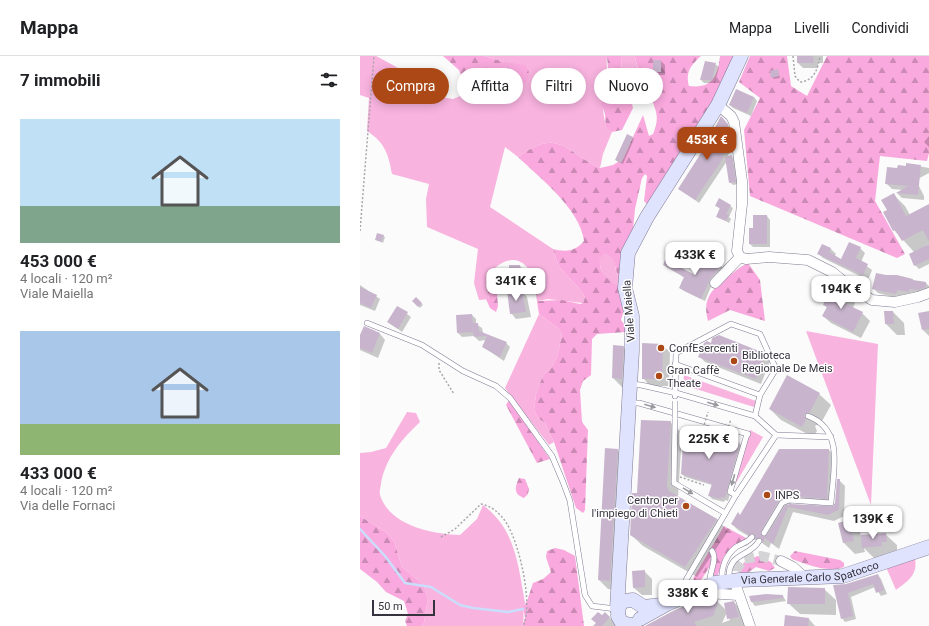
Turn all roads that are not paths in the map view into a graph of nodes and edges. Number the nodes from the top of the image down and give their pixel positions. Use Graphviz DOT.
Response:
graph roads {
  1 [pos="740,56"];
  2 [pos="718,105"];
  3 [pos="740,257"];
  4 [pos="715,283"];
  5 [pos="929,293"];
  6 [pos="366,323"];
  7 [pos="675,364"];
  8 [pos="630,384"];
  9 [pos="676,393"];
  10 [pos="760,395"];
  11 [pos="629,403"];
  12 [pos="754,416"];
  13 [pos="808,416"];
  14 [pos="776,436"];
  15 [pos="831,437"];
  16 [pos="736,495"];
  17 [pos="725,513"];
  18 [pos="764,533"];
  19 [pos="752,537"];
  20 [pos="759,541"];
  21 [pos="929,548"];
  22 [pos="712,551"];
  23 [pos="620,572"];
  24 [pos="723,586"];
  25 [pos="682,597"];
  26 [pos="636,602"];
  27 [pos="667,604"];
  28 [pos="616,617"];
  29 [pos="633,623"];
  30 [pos="750,626"];
  1 -- 2 [label="main road, Viale Maiella"];
  2 -- 3 [label="street"];
  2 -- 8 [label="main road, Viale Maiella"];
  3 -- 4 [label="street"];
  3 -- 5 [label="street"];
  6 -- 28 [label="lane"];
  7 -- 9 [label="lane"];
  7 -- 10 [label="lane"];
  7 -- 10 [label="lane"];
  8 -- 9 [label="lane"];
  8 -- 11 [label="main road, Viale Maiella"];
  9 -- 12 [label="lane, one-way"];
  9 -- 17 [label="lane, one-way, bridge"];
  10 -- 12 [label="lane"];
  11 -- 16 [label="lane, one-way"];
  11 -- 23 [label="main road, Viale Maiella"];
  12 -- 14 [label="lane"];
  13 -- 15 [label="lane"];
  14 -- 15 [label="lane"];
  14 -- 16 [label="lane"];
  15 -- 18 [label="lane"];
  16 -- 17 [label="lane"];
  17 -- 25 [label="lane"];
  19 -- 24 [label="lane"];
  20 -- 24 [label="lane"];
  21 -- 24 [label="main road, Via Generale Carlo Spatocco"];
  22 -- 24 [label="lane"];
  23 -- 26 [label="main road, Viale Maiella"];
  23 -- 28 [label="main road, Viale Maiella"];
  24 -- 25 [label="main road, Via Generale Carlo Spatocco"];
  24 -- 30 [label="street"];
  25 -- 27 [label="main road, Via Generale Carlo Spatocco"];
  26 -- 27 [label="main road, Via Generale Carlo Spatocco"];
  26 -- 28 [label="main road"];
  26 -- 29 [label="main road"];
  27 -- 29 [label="main road, Via Generale Carlo Spatocco"];
  28 -- 29 [label="main road"];
}
